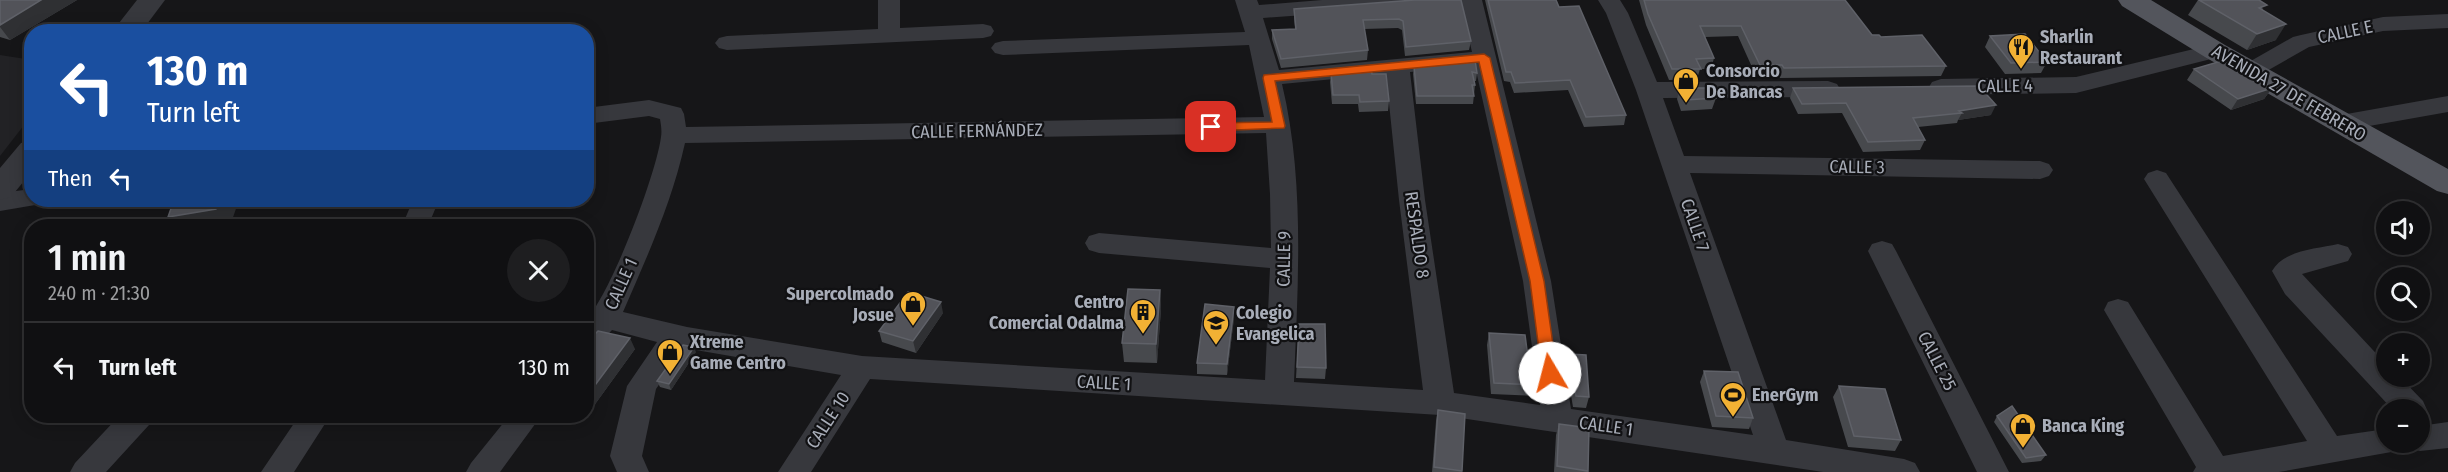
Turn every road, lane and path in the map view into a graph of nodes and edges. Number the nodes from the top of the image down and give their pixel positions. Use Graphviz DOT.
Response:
graph roads {
  1 [pos="151,0"];
  2 [pos="889,0"];
  3 [pos="1414,0"];
  4 [pos="1471,0"];
  5 [pos="1609,0"];
  6 [pos="2132,0"];
  7 [pos="1248,6"];
  8 [pos="2448,21"];
  9 [pos="132,24"];
  10 [pos="2282,28"];
  11 [pos="983,31"];
  12 [pos="889,35"];
  13 [pos="1258,38"];
  14 [pos="2301,42"];
  15 [pos="727,43"];
  16 [pos="1003,48"];
  17 [pos="2215,51"];
  18 [pos="1484,58"];
  19 [pos="1397,66"];
  20 [pos="2250,71"];
  21 [pos="1269,78"];
  22 [pos="1913,88"];
  23 [pos="1855,89"];
  24 [pos="1648,90"];
  25 [pos="2448,104"];
  26 [pos="594,115"];
  27 [pos="2341,123"];
  28 [pos="1279,126"];
  29 [pos="674,135"];
  30 [pos="24,160"];
  31 [pos="1674,164"];
  32 [pos="2040,170"];
  33 [pos="2157,179"];
  34 [pos="2448,183"];
  35 [pos="0,189"];
  36 [pos="24,199"];
  37 [pos="0,202"];
  38 [pos="1099,243"];
  39 [pos="1882,250"];
  40 [pos="2338,254"];
  41 [pos="1285,259"];
  42 [pos="2118,310"];
  43 [pos="606,317"];
  44 [pos="594,330"];
  45 [pos="677,336"];
  46 [pos="862,367"];
  47 [pos="1280,393"];
  48 [pos="2402,399"];
  49 [pos="1440,403"];
  50 [pos="1557,418"];
  51 [pos="132,423"];
  52 [pos="310,423"];
  53 [pos="520,423"];
  54 [pos="2376,443"];
  55 [pos="2329,450"];
  56 [pos="1775,453"];
  57 [pos="2215,471"];
  58 [pos="86,472"];
  59 [pos="277,472"];
  60 [pos="482,472"];
  61 [pos="633,472"];
  62 [pos="794,472"];
  63 [pos="1904,472"];
  64 [pos="1993,472"];
  65 [pos="2209,472"];
  1 -- 9 [label="street"];
  2 -- 12 [label="street"];
  3 -- 7 [label="street"];
  4 -- 18 [label="street"];
  5 -- 24 [label="street, CALLE 7"];
  6 -- 17 [label="main road, AVENIDA 27 DE FEBRERO"];
  7 -- 13 [label="street"];
  8 -- 14 [label="street, CALLE E"];
  10 -- 14 [label="street"];
  11 -- 12 [label="street"];
  12 -- 15 [label="street"];
  13 -- 16 [label="street"];
  13 -- 21 [label="street"];
  14 -- 20 [label="street, CALLE E"];
  17 -- 20 [label="main road, AVENIDA 27 DE FEBRERO"];
  17 -- 22 [label="street, CALLE 4"];
  18 -- 19 [label="street"];
  18 -- 50 [label="street"];
  19 -- 21 [label="street"];
  19 -- 49 [label="street, RESPALDO 8"];
  20 -- 27 [label="main road, AVENIDA 27 DE FEBRERO"];
  21 -- 28 [label="street, CALLE 9"];
  23 -- 24 [label="street"];
  24 -- 31 [label="street, CALLE 7"];
  25 -- 27 [label="street"];
  26 -- 29 [label="street"];
  27 -- 34 [label="main road, AVENIDA 27 DE FEBRERO"];
  28 -- 29 [label="street, CALLE FERNÁNDEZ"];
  28 -- 41 [label="street, CALLE 9"];
  29 -- 43 [label="street, CALLE 1"];
  30 -- 35 [label="street"];
  31 -- 32 [label="street, CALLE 3"];
  31 -- 56 [label="street, CALLE 7"];
  33 -- 55 [label="street"];
  36 -- 37 [label="street"];
  38 -- 41 [label="street"];
  39 -- 64 [label="street, CALLE 25"];
  40 -- 48 [label="street"];
  41 -- 47 [label="street, CALLE 9"];
  42 -- 57 [label="street"];
  43 -- 44 [label="street"];
  43 -- 45 [label="street, CALLE 1"];
  45 -- 46 [label="street, CALLE 1"];
  45 -- 61 [label="street"];
  46 -- 47 [label="street, CALLE 1"];
  46 -- 62 [label="street, CALLE 10"];
  47 -- 49 [label="street, CALLE 1"];
  49 -- 50 [label="street, CALLE 1"];
  50 -- 56 [label="street, CALLE 1"];
  51 -- 58 [label="street"];
  52 -- 59 [label="street"];
  53 -- 60 [label="street"];
  54 -- 55 [label="street"];
  55 -- 57 [label="street"];
  56 -- 63 [label="street, CALLE 1"];
  57 -- 65 [label="street"];
}
